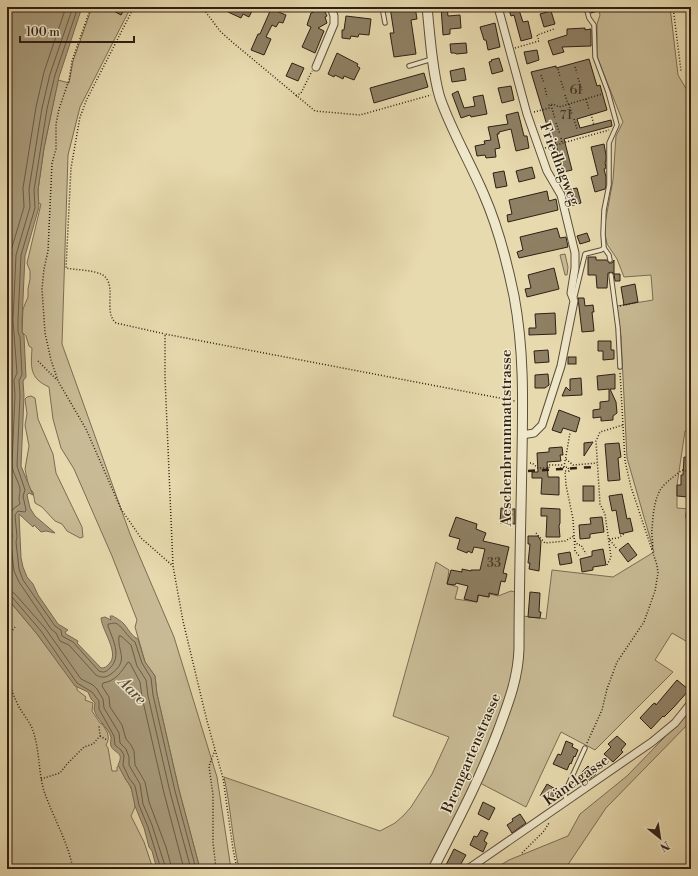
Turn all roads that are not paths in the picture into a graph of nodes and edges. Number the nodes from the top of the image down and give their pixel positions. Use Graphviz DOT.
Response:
graph roads {
  1 [pos="331,7"];
  2 [pos="382,7"];
  3 [pos="427,7"];
  4 [pos="498,7"];
  5 [pos="586,7"];
  6 [pos="385,23"];
  7 [pos="433,59"];
  8 [pos="409,66"];
  9 [pos="316,67"];
  10 [pos="604,248"];
  11 [pos="610,260"];
  12 [pos="611,275"];
  13 [pos="574,301"];
  14 [pos="620,367"];
  15 [pos="522,436"];
  16 [pos="691,496"];
  17 [pos="691,527"];
  18 [pos="519,572"];
  19 [pos="691,703"];
  20 [pos="585,748"];
  21 [pos="566,803"];
  22 [pos="433,869"];
  23 [pos="468,869"];
  1 -- 9 [label="street"];
  2 -- 6 [label="lane"];
  3 -- 7 [label="street, Aeschenbrunnmattstrasse"];
  4 -- 13 [label="street, Friedhagweg"];
  5 -- 10 [label="lane"];
  7 -- 8 [label="lane"];
  7 -- 15 [label="street, Aeschenbrunnmattstrasse"];
  10 -- 11 [label="lane"];
  10 -- 13 [label="lane"];
  12 -- 14 [label="lane"];
  13 -- 15 [label="street, Friedhagweg"];
  15 -- 18 [label="street, Aeschenbrunnmattstrasse"];
  16 -- 17 [label="lane"];
  18 -- 22 [label="street, Bremgartenstrasse"];
  19 -- 21 [label="street, Känelgasse"];
  20 -- 21 [label="lane"];
  21 -- 23 [label="street, Känelgasse"];
}
